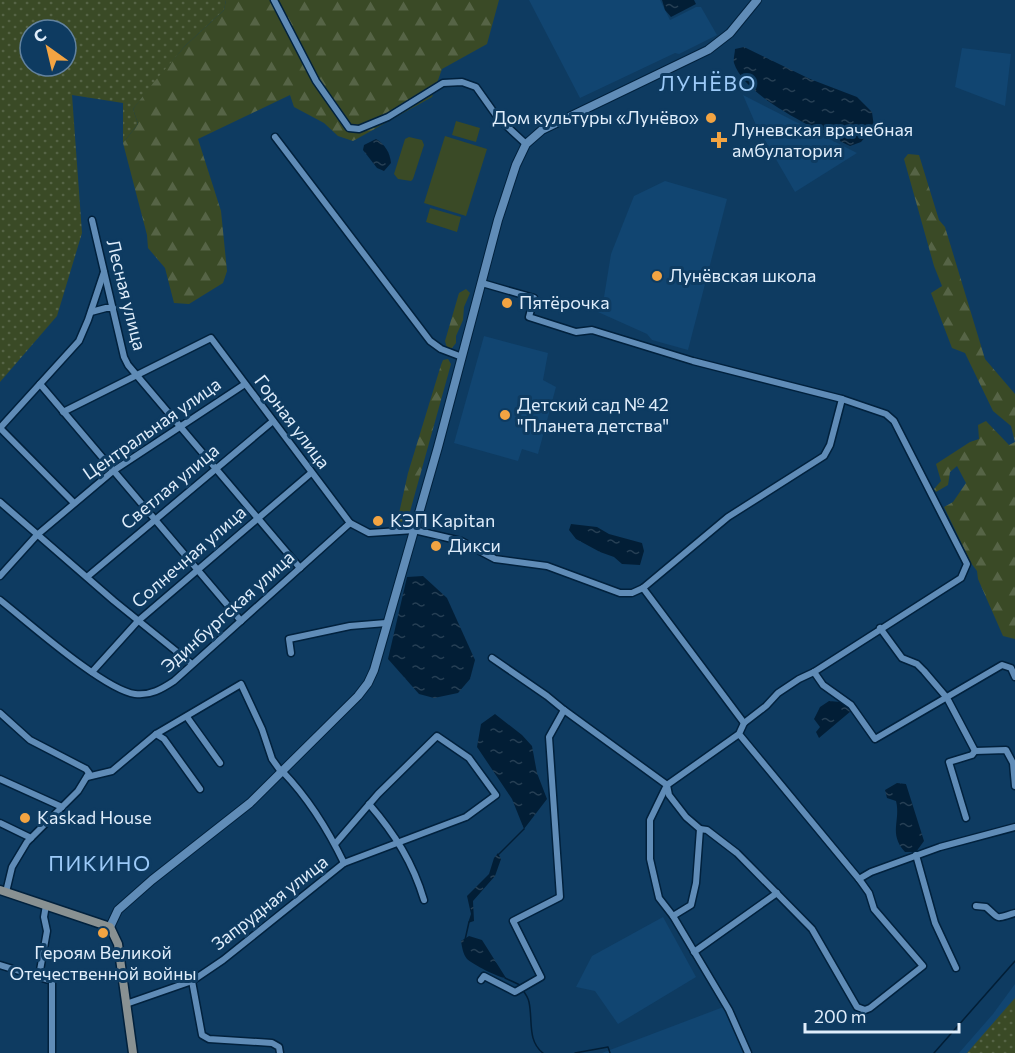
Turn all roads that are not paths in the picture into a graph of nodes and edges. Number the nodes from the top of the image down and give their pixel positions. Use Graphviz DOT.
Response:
graph roads {
  1 [pos="274,0"];
  2 [pos="757,0"];
  3 [pos="275,137"];
  4 [pos="526,144"];
  5 [pos="92,220"];
  6 [pos="104,271"];
  7 [pos="482,283"];
  8 [pos="113,308"];
  9 [pos="91,312"];
  10 [pos="462,357"];
  11 [pos="137,375"];
  12 [pos="40,384"];
  13 [pos="244,384"];
  14 [pos="842,399"];
  15 [pos="63,412"];
  16 [pos="273,421"];
  17 [pos="180,426"];
  18 [pos="0,428"];
  19 [pos="216,468"];
  20 [pos="113,471"];
  21 [pos="311,473"];
  22 [pos="0,502"];
  23 [pos="74,503"];
  24 [pos="258,518"];
  25 [pos="155,520"];
  26 [pos="350,523"];
  27 [pos="414,530"];
  28 [pos="37,535"];
  29 [pos="300,568"];
  30 [pos="196,569"];
  31 [pos="0,576"];
  32 [pos="87,577"];
  33 [pos="643,588"];
  34 [pos="0,600"];
  35 [pos="138,621"];
  36 [pos="241,621"];
  37 [pos="386,623"];
  38 [pos="880,628"];
  39 [pos="291,653"];
  40 [pos="492,658"];
  41 [pos="192,664"];
  42 [pos="92,672"];
  43 [pos="814,672"];
  44 [pos="1015,676"];
  45 [pos="947,698"];
  46 [pos="564,711"];
  47 [pos="0,713"];
  48 [pos="187,717"];
  49 [pos="744,723"];
  50 [pos="156,734"];
  51 [pos="739,734"];
  52 [pos="975,751"];
  53 [pos="220,763"];
  54 [pos="283,772"];
  55 [pos="87,777"];
  56 [pos="0,779"];
  57 [pos="667,785"];
  58 [pos="1015,786"];
  59 [pos="200,789"];
  60 [pos="369,804"];
  61 [pos="62,807"];
  62 [pos="966,818"];
  63 [pos="0,824"];
  64 [pos="1015,827"];
  65 [pos="700,829"];
  66 [pos="31,838"];
  67 [pos="400,843"];
  68 [pos="335,844"];
  69 [pos="916,855"];
  70 [pos="344,863"];
  71 [pos="859,879"];
  72 [pos="3,891"];
  73 [pos="777,893"];
  74 [pos="424,900"];
  75 [pos="46,905"];
  76 [pos="976,906"];
  77 [pos="1015,913"];
  78 [pos="673,916"];
  79 [pos="110,927"];
  80 [pos="694,952"];
  81 [pos="0,965"];
  82 [pos="956,968"];
  83 [pos="39,976"];
  84 [pos="481,980"];
  85 [pos="192,981"];
  86 [pos="126,1004"];
  87 [pos="52,1053"];
  88 [pos="133,1053"];
  89 [pos="280,1053"];
  90 [pos="748,1053"];
  1 -- 4 [label="street"];
  2 -- 4 [label="street"];
  3 -- 10 [label="street"];
  4 -- 7 [label="street"];
  5 -- 6 [label="street, Лесная улица"];
  6 -- 8 [label="street, Лесная улица"];
  6 -- 9 [label="street"];
  7 -- 10 [label="street"];
  7 -- 14 [label="street"];
  8 -- 9 [label="street"];
  8 -- 11 [label="street, Лесная улица"];
  9 -- 12 [label="street"];
  10 -- 27 [label="street"];
  11 -- 13 [label="street, Горная улица"];
  11 -- 15 [label="street"];
  11 -- 17 [label="street, Лесная улица"];
  12 -- 15 [label="street"];
  12 -- 18 [label="street"];
  13 -- 16 [label="street, Горная улица"];
  13 -- 17 [label="street, Центральная улица"];
  14 -- 33 [label="street"];
  14 -- 38 [label="street"];
  15 -- 20 [label="street"];
  16 -- 19 [label="street, Светлая улица"];
  16 -- 21 [label="street, Горная улица"];
  17 -- 19 [label="street, Лесная улица"];
  17 -- 20 [label="street, Центральная улица"];
  18 -- 23 [label="street"];
  19 -- 24 [label="street, Лесная улица"];
  19 -- 25 [label="street, Светлая улица"];
  20 -- 23 [label="street, Центральная улица"];
  20 -- 25 [label="street"];
  21 -- 24 [label="street, Солнечная улица"];
  21 -- 26 [label="street, Горная улица"];
  22 -- 28 [label="street"];
  23 -- 28 [label="street, Центральная улица"];
  24 -- 29 [label="street, Лесная улица"];
  24 -- 30 [label="street, Солнечная улица"];
  25 -- 30 [label="street"];
  25 -- 32 [label="street, Светлая улица"];
  26 -- 27 [label="street"];
  26 -- 29 [label="street, Эдинбургская улица"];
  27 -- 33 [label="street"];
  27 -- 37 [label="street"];
  28 -- 31 [label="street, Центральная улица"];
  28 -- 32 [label="street"];
  29 -- 36 [label="street, Эдинбургская улица"];
  30 -- 35 [label="street, Солнечная улица"];
  30 -- 36 [label="street"];
  32 -- 35 [label="street"];
  33 -- 49 [label="street"];
  34 -- 42 [label="street, Эдинбургская улица"];
  35 -- 41 [label="street"];
  35 -- 42 [label="street, Солнечная улица"];
  36 -- 41 [label="street, Эдинбургская улица"];
  37 -- 39 [label="street"];
  37 -- 54 [label="street"];
  38 -- 43 [label="street"];
  38 -- 45 [label="street"];
  40 -- 46 [label="street"];
  41 -- 42 [label="street, Эдинбургская улица"];
  43 -- 45 [label="street"];
  43 -- 49 [label="street"];
  44 -- 45 [label="street"];
  45 -- 52 [label="street"];
  46 -- 57 [label="street"];
  46 -- 84 [label="street"];
  47 -- 55 [label="street"];
  48 -- 50 [label="street"];
  48 -- 53 [label="street"];
  48 -- 54 [label="street"];
  49 -- 51 [label="street"];
  50 -- 55 [label="street"];
  50 -- 59 [label="street"];
  51 -- 57 [label="street"];
  51 -- 71 [label="street"];
  52 -- 58 [label="street"];
  52 -- 62 [label="street"];
  54 -- 68 [label="street"];
  54 -- 79 [label="street"];
  55 -- 61 [label="street"];
  56 -- 61 [label="street"];
  57 -- 65 [label="street"];
  57 -- 78 [label="street"];
  60 -- 67 [label="street"];
  60 -- 67 [label="street, Запрудная улица"];
  60 -- 68 [label="street"];
  61 -- 66 [label="street"];
  63 -- 66 [label="street"];
  64 -- 69 [label="street"];
  65 -- 73 [label="street"];
  65 -- 78 [label="street"];
  66 -- 72 [label="street"];
  67 -- 70 [label="street, Запрудная улица"];
  67 -- 74 [label="street"];
  68 -- 70 [label="street"];
  69 -- 71 [label="street"];
  69 -- 82 [label="street"];
  70 -- 85 [label="street, Запрудная улица"];
  71 -- 73 [label="street"];
  72 -- 75 [label="main road"];
  73 -- 80 [label="street"];
  75 -- 79 [label="main road"];
  75 -- 83 [label="street"];
  76 -- 77 [label="street"];
  78 -- 80 [label="street"];
  79 -- 86 [label="main road"];
  80 -- 90 [label="street"];
  81 -- 83 [label="street"];
  83 -- 87 [label="street"];
  85 -- 86 [label="street, Запрудная улица"];
  85 -- 89 [label="street"];
  86 -- 88 [label="main road"];
}
